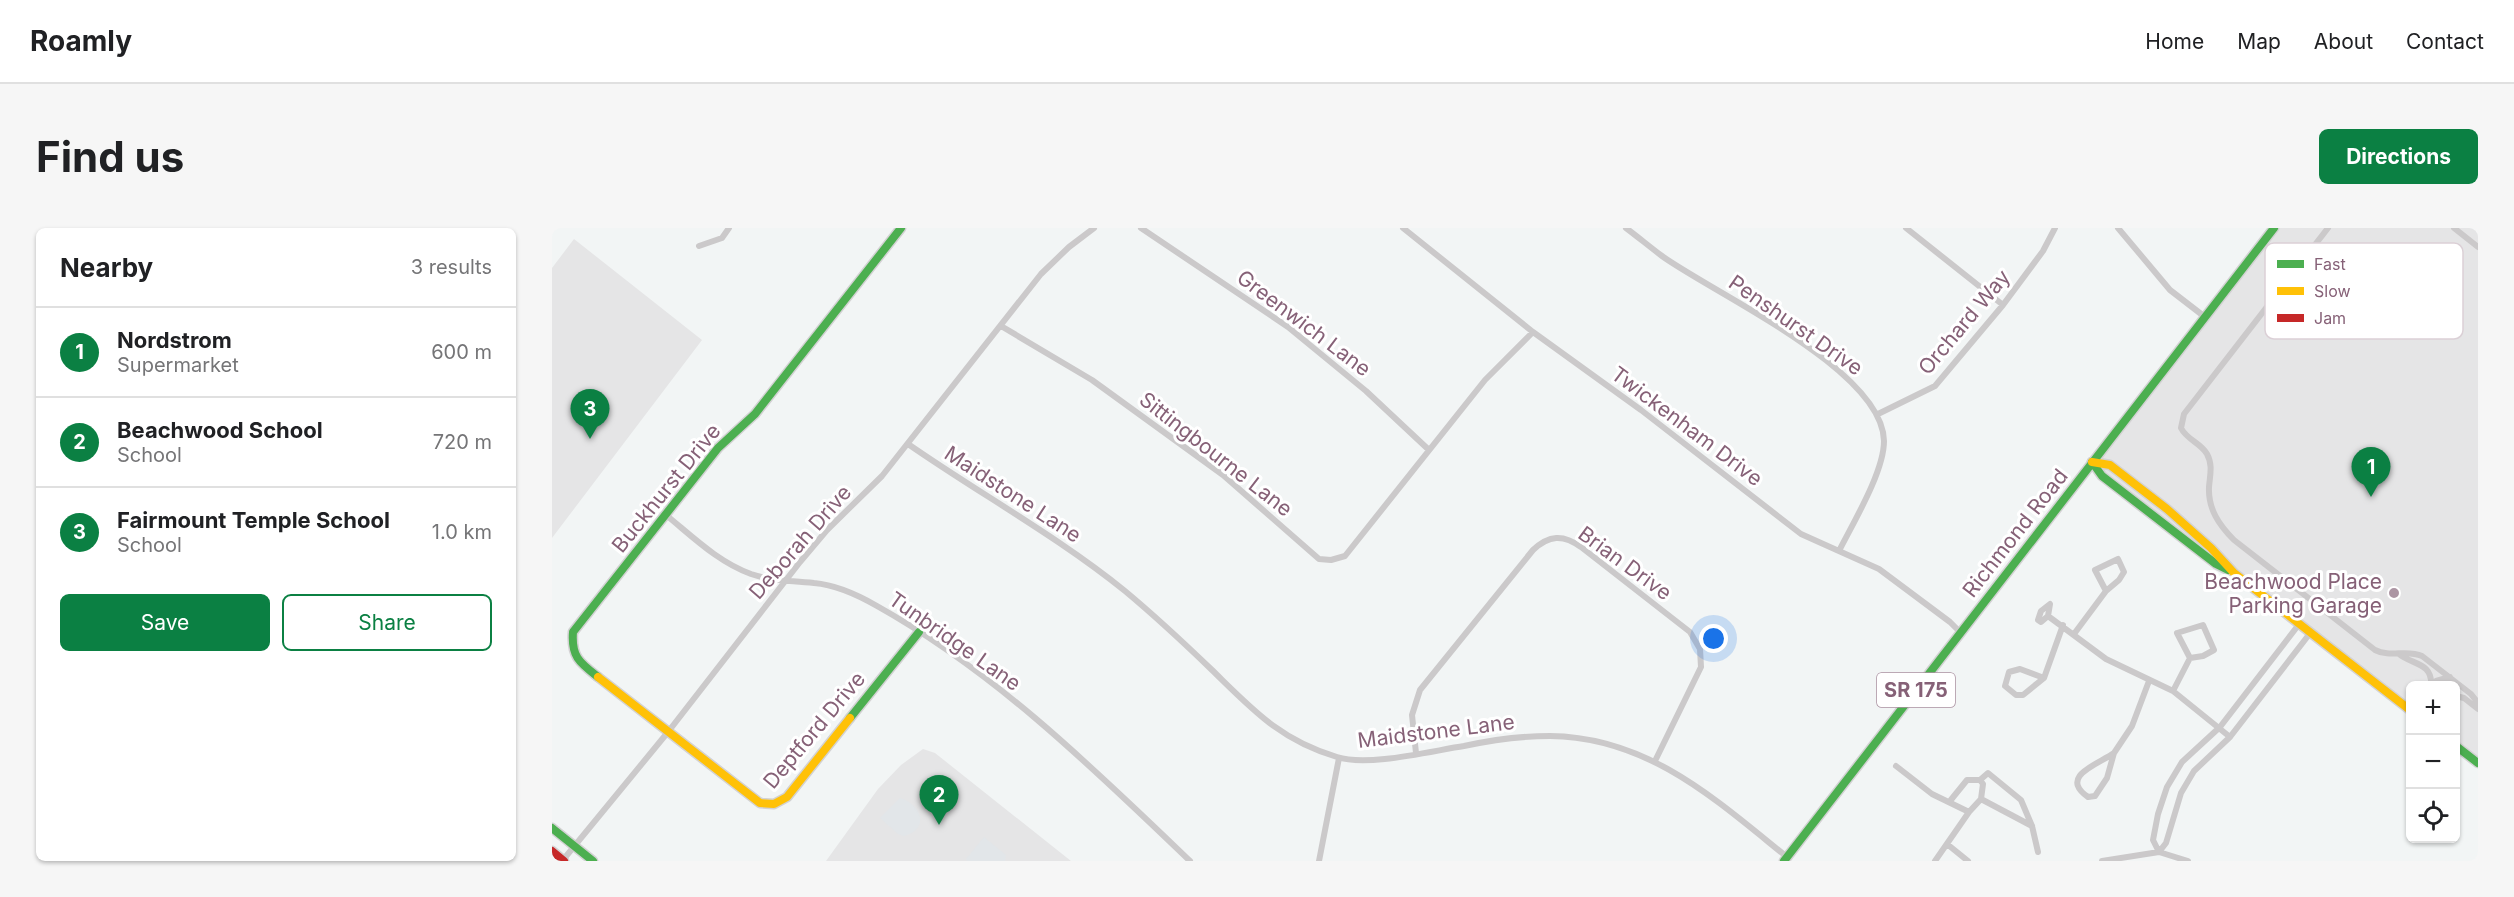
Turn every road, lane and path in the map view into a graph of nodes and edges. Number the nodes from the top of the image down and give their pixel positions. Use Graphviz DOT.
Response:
graph roads {
  1 [pos="729,228"];
  2 [pos="901,228"];
  3 [pos="1094,228"];
  4 [pos="1141,228"];
  5 [pos="1403,228"];
  6 [pos="1626,228"];
  7 [pos="1905,228"];
  8 [pos="2055,228"];
  9 [pos="2118,228"];
  10 [pos="2274,228"];
  11 [pos="2328,228"];
  12 [pos="2454,228"];
  13 [pos="1151,230"];
  14 [pos="2316,243"];
  15 [pos="699,246"];
  16 [pos="2478,247"];
  17 [pos="2003,305"];
  18 [pos="2265,309"];
  19 [pos="2205,317"];
  20 [pos="1001,326"];
  21 [pos="1533,332"];
  22 [pos="1878,414"];
  23 [pos="908,444"];
  24 [pos="1429,450"];
  25 [pos="2092,462"];
  26 [pos="666,515"];
  27 [pos="1839,551"];
  28 [pos="2234,573"];
  29 [pos="784,583"];
  30 [pos="2106,591"];
  31 [pos="2048,616"];
  32 [pos="2300,623"];
  33 [pos="2062,625"];
  34 [pos="919,632"];
  35 [pos="2312,632"];
  36 [pos="1961,633"];
  37 [pos="2074,634"];
  38 [pos="2399,654"];
  39 [pos="2190,658"];
  40 [pos="2044,678"];
  41 [pos="2149,681"];
  42 [pos="2432,681"];
  43 [pos="2453,681"];
  44 [pos="2460,687"];
  45 [pos="2173,691"];
  46 [pos="2460,697"];
  47 [pos="2478,702"];
  48 [pos="2406,707"];
  49 [pos="2478,709"];
  50 [pos="2220,727"];
  51 [pos="668,732"];
  52 [pos="2230,737"];
  53 [pos="2460,749"];
  54 [pos="1416,753"];
  55 [pos="2114,753"];
  56 [pos="1339,758"];
  57 [pos="1655,761"];
  58 [pos="2478,763"];
  59 [pos="1896,766"];
  60 [pos="1980,780"];
  61 [pos="1981,799"];
  62 [pos="1950,801"];
  63 [pos="1969,812"];
  64 [pos="2032,826"];
  65 [pos="552,828"];
  66 [pos="1947,844"];
  67 [pos="575,846"];
  68 [pos="552,851"];
  69 [pos="2038,852"];
  70 [pos="2159,852"];
  71 [pos="1786,859"];
  72 [pos="564,861"];
  73 [pos="593,861"];
  74 [pos="1190,861"];
  75 [pos="1319,861"];
  76 [pos="1935,861"];
  77 [pos="1968,861"];
  78 [pos="2102,861"];
  79 [pos="2159,861"];
  80 [pos="2188,861"];
  1 -- 15 [label="street"];
  2 -- 26 [label="street, Buckhurst Drive"];
  3 -- 20 [label="street, Deborah Drive"];
  4 -- 13 [label="street"];
  5 -- 21 [label="street, Twickenham Drive"];
  6 -- 22 [label="street, Penshurst Drive"];
  7 -- 17 [label="street"];
  8 -- 17 [label="street, Orchard Way"];
  9 -- 19 [label="street"];
  10 -- 19 [label="street, Richmond Road / SR 175"];
  11 -- 14 [label="street"];
  12 -- 16 [label="street"];
  13 -- 24 [label="street, Greenwich Lane"];
  17 -- 22 [label="street, Orchard Way"];
  18 -- 38 [label="street"];
  19 -- 25 [label="street, Richmond Road / SR 175"];
  20 -- 23 [label="street, Deborah Drive"];
  20 -- 24 [label="street, Sittingbourne Lane"];
  21 -- 24 [label="street, Sittingbourne Lane"];
  21 -- 27 [label="street, Twickenham Drive"];
  22 -- 27 [label="street, Penshurst Drive"];
  23 -- 29 [label="street, Deborah Drive"];
  23 -- 56 [label="street, Maidstone Lane"];
  25 -- 28 [label="street"];
  25 -- 28 [label="street"];
  25 -- 36 [label="street, Richmond Road / SR 175"];
  26 -- 29 [label="street, Tunbridge Lane"];
  26 -- 51 [label="street, Buckhurst Drive"];
  27 -- 36 [label="street, Twickenham Drive"];
  28 -- 32 [label="street"];
  29 -- 34 [label="street, Tunbridge Lane"];
  29 -- 51 [label="street, Deborah Drive"];
  30 -- 30 [label="street"];
  30 -- 37 [label="street"];
  31 -- 33 [label="street"];
  32 -- 35 [label="street"];
  32 -- 50 [label="street"];
  33 -- 37 [label="street"];
  33 -- 40 [label="street"];
  34 -- 51 [label="street, Deptford Drive"];
  34 -- 74 [label="street, Tunbridge Lane"];
  35 -- 48 [label="street"];
  35 -- 52 [label="street"];
  36 -- 71 [label="street, Richmond Road / SR 175"];
  37 -- 41 [label="street"];
  38 -- 42 [label="street"];
  38 -- 43 [label="street"];
  39 -- 39 [label="street"];
  39 -- 45 [label="street"];
  40 -- 40 [label="street"];
  41 -- 45 [label="street"];
  41 -- 55 [label="street"];
  44 -- 47 [label="street"];
  45 -- 50 [label="street"];
  46 -- 49 [label="street"];
  50 -- 52 [label="street"];
  50 -- 70 [label="street"];
  51 -- 67 [label="street, Deborah Drive"];
  52 -- 70 [label="street"];
  53 -- 58 [label="street"];
  54 -- 56 [label="street, Maidstone Lane"];
  54 -- 57 [label="street, Maidstone Lane"];
  54 -- 57 [label="street, Brian Drive"];
  55 -- 55 [label="street"];
  56 -- 75 [label="street"];
  57 -- 71 [label="street, Maidstone Lane"];
  59 -- 62 [label="street"];
  60 -- 61 [label="street"];
  60 -- 62 [label="street"];
  60 -- 64 [label="street"];
  61 -- 63 [label="street"];
  61 -- 64 [label="street"];
  62 -- 63 [label="street"];
  63 -- 66 [label="street"];
  64 -- 69 [label="street"];
  65 -- 67 [label="street"];
  66 -- 76 [label="street"];
  66 -- 77 [label="street"];
  67 -- 72 [label="street, Deborah Drive"];
  67 -- 73 [label="street"];
  68 -- 72 [label="street"];
  70 -- 78 [label="street"];
  70 -- 79 [label="street"];
  70 -- 80 [label="street"];
}
